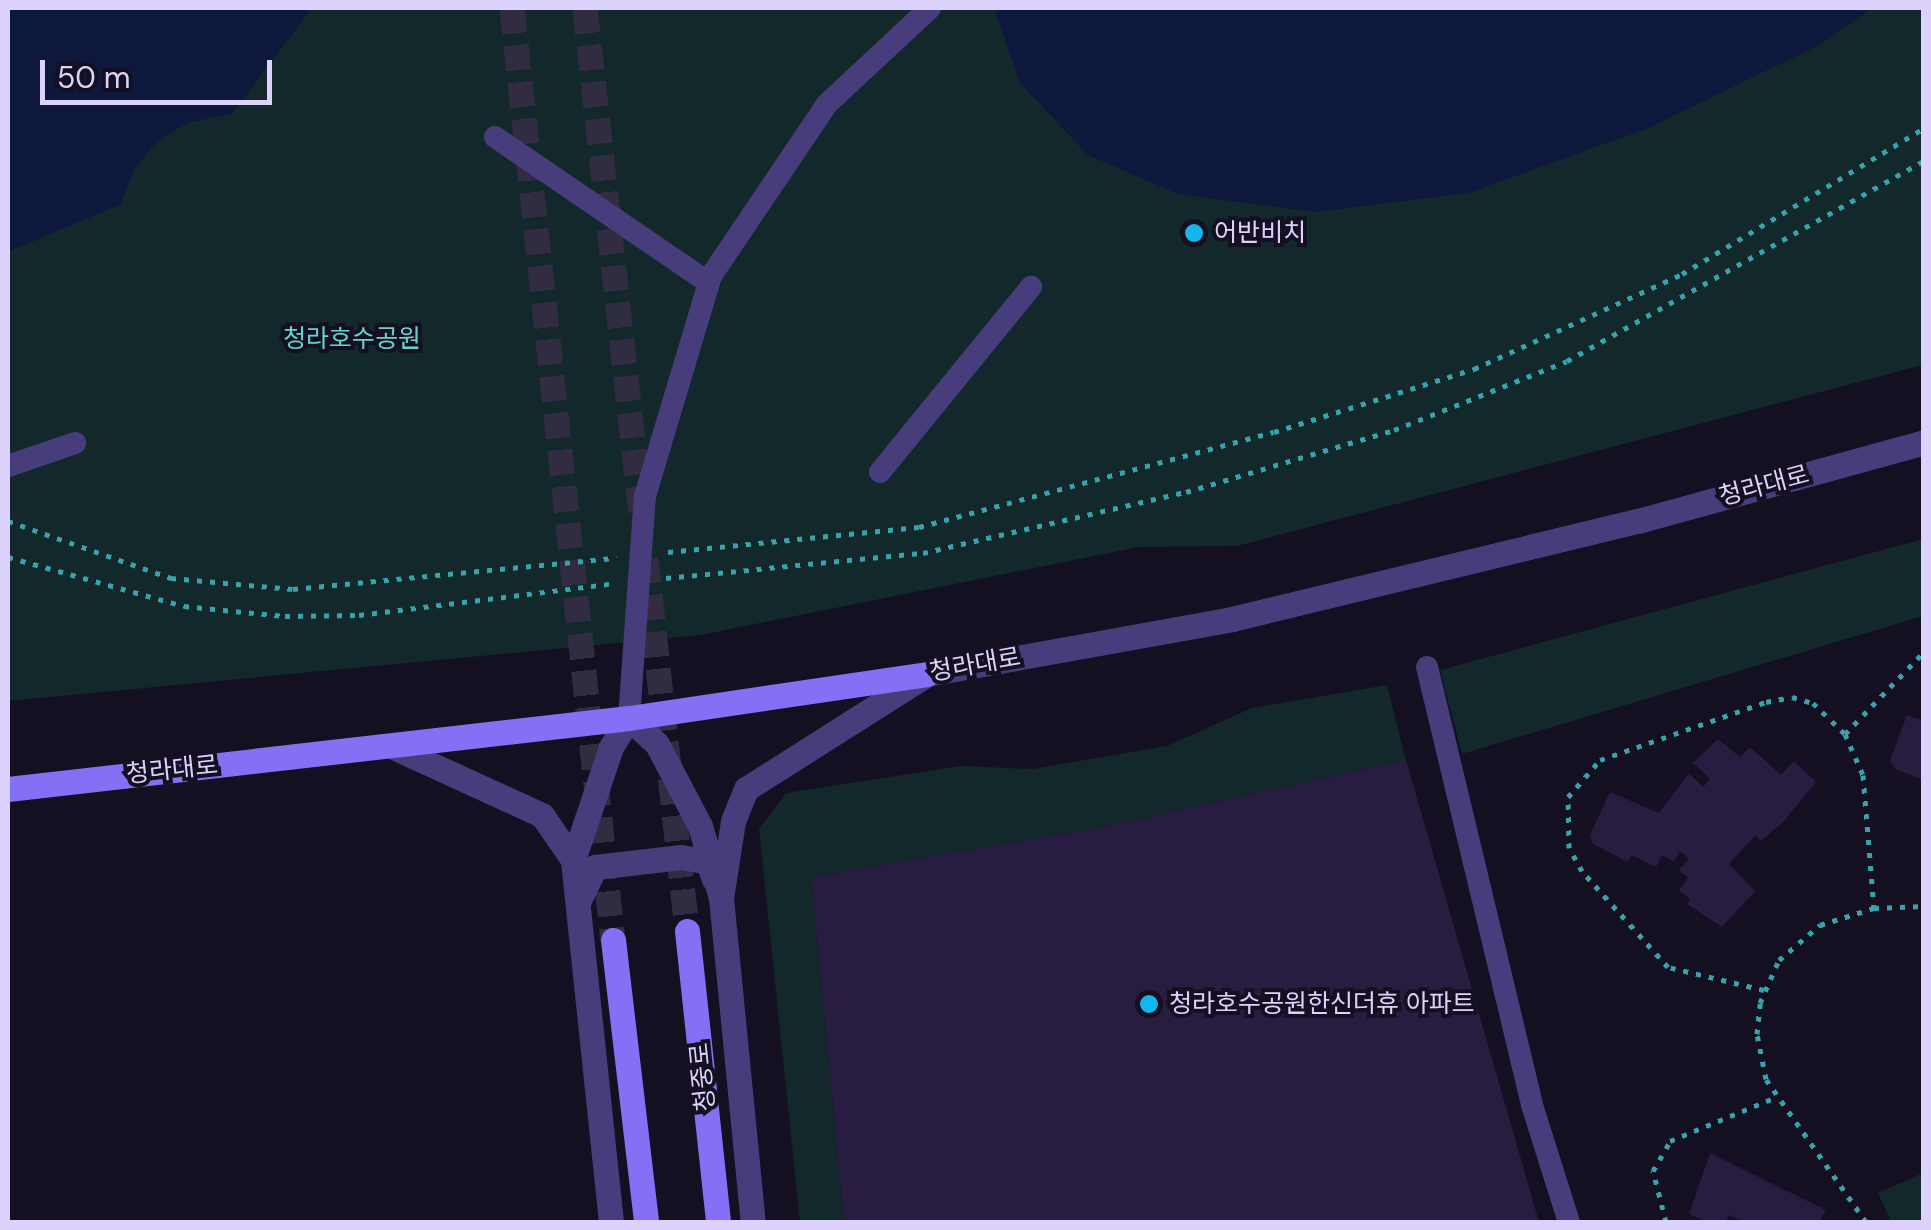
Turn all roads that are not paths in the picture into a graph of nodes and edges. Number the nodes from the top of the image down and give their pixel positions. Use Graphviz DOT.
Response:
graph roads {
  1 [pos="930,8"];
  2 [pos="495,137"];
  3 [pos="709,282"];
  4 [pos="1031,287"];
  5 [pos="1924,442"];
  6 [pos="75,444"];
  7 [pos="8,466"];
  8 [pos="880,472"];
  9 [pos="1427,667"];
  10 [pos="927,674"];
  11 [pos="628,718"];
  12 [pos="390,746"];
  13 [pos="8,789"];
  14 [pos="572,860"];
  15 [pos="720,898"];
  16 [pos="575,916"];
  17 [pos="687,931"];
  18 [pos="613,940"];
  19 [pos="610,1222"];
  20 [pos="646,1222"];
  21 [pos="718,1222"];
  22 [pos="753,1222"];
  23 [pos="1570,1222"];
  1 -- 3 [label="street"];
  2 -- 3 [label="street"];
  3 -- 11 [label="street"];
  4 -- 8 [label="street"];
  5 -- 10 [label="street, 청라대로"];
  6 -- 7 [label="street"];
  9 -- 23 [label="street"];
  10 -- 11 [label="main road, 청라대로"];
  10 -- 15 [label="street"];
  11 -- 12 [label="main road, 청라대로"];
  11 -- 14 [label="street"];
  11 -- 15 [label="street"];
  12 -- 13 [label="main road, 청라대로"];
  12 -- 14 [label="street"];
  14 -- 16 [label="street"];
  15 -- 16 [label="street"];
  15 -- 22 [label="street"];
  16 -- 19 [label="street"];
  17 -- 21 [label="main road, 청중로"];
  18 -- 20 [label="main road"];
}
